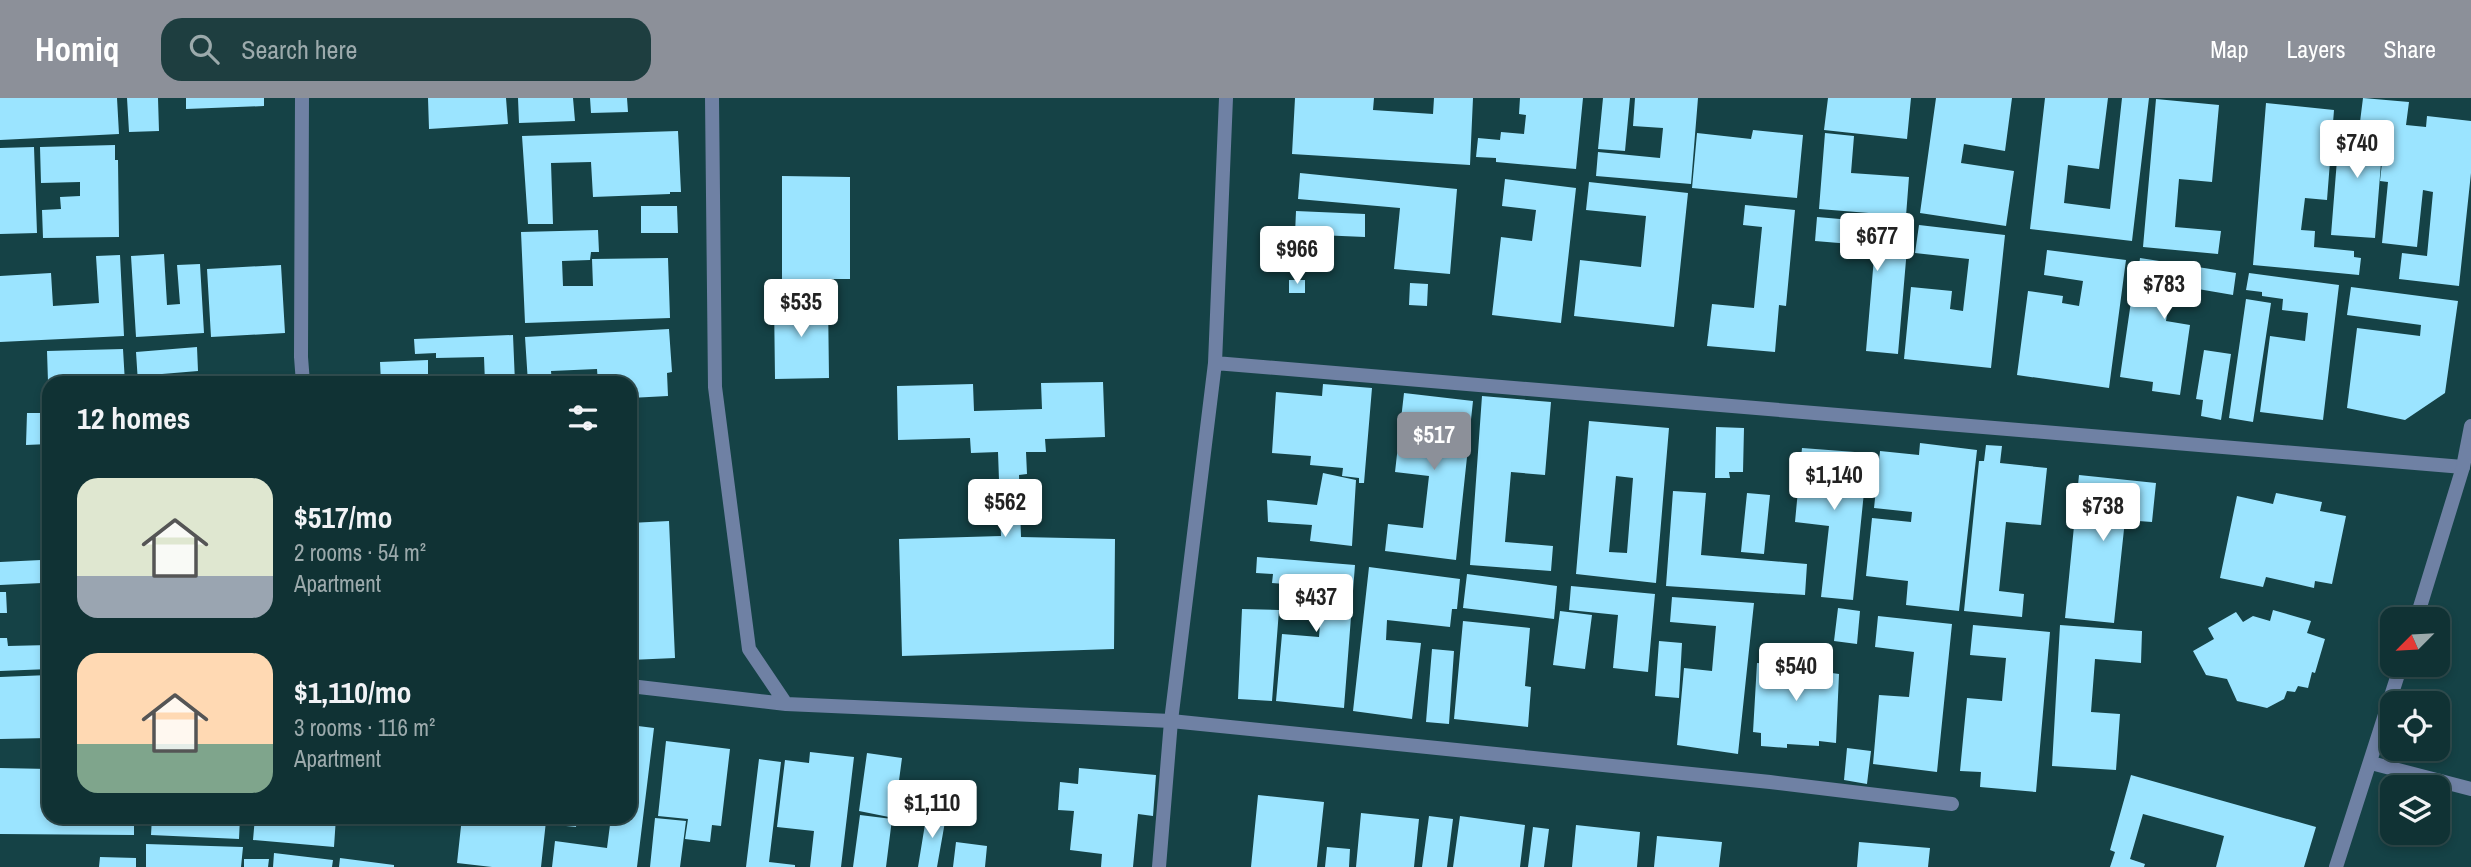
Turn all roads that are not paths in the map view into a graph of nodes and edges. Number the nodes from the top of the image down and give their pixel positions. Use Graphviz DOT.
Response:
graph roads {
  1 [pos="302,98"];
  2 [pos="712,98"];
  3 [pos="1226,98"];
  4 [pos="1215,363"];
  5 [pos="302,376"];
  6 [pos="2471,426"];
  7 [pos="2463,467"];
  8 [pos="2420,607"];
  9 [pos="2398,677"];
  10 [pos="637,687"];
  11 [pos="786,704"];
  12 [pos="1171,721"];
  13 [pos="2371,763"];
  14 [pos="2471,789"];
  15 [pos="1952,804"];
  16 [pos="1159,867"];
  17 [pos="2336,867"];
  1 -- 5 [label="street"];
  2 -- 11 [label="street"];
  3 -- 4 [label="street"];
  4 -- 7 [label="street"];
  4 -- 12 [label="street"];
  6 -- 7 [label="street"];
  7 -- 8 [label="street"];
  9 -- 13 [label="street"];
  10 -- 11 [label="street"];
  11 -- 12 [label="street"];
  12 -- 15 [label="street"];
  12 -- 16 [label="street"];
  13 -- 14 [label="street"];
  13 -- 17 [label="street"];
}
